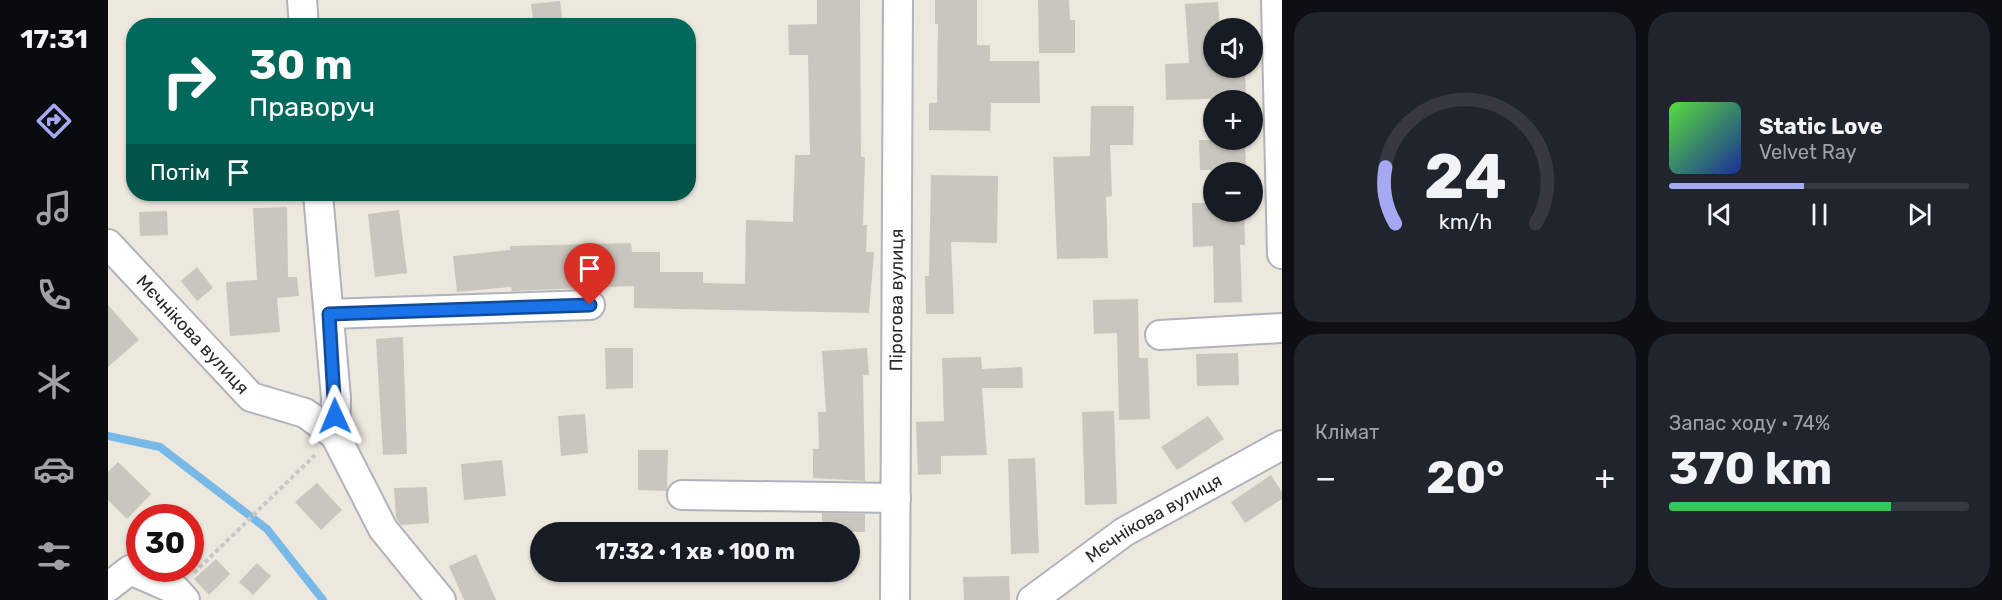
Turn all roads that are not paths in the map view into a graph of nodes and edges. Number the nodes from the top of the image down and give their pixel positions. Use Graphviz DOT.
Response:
graph roads {
  1 [pos="302,0"];
  2 [pos="898,0"];
  3 [pos="1276,0"];
  4 [pos="303,18"];
  5 [pos="319,201"];
  6 [pos="108,243"];
  7 [pos="1282,254"];
  8 [pos="590,305"];
  9 [pos="329,314"];
  10 [pos="1282,328"];
  11 [pos="1160,335"];
  12 [pos="335,435"];
  13 [pos="1282,446"];
  14 [pos="682,495"];
  15 [pos="896,498"];
  16 [pos="108,587"];
  17 [pos="180,595"];
  18 [pos="441,600"];
  19 [pos="895,600"];
  20 [pos="1032,600"];
  1 -- 4 [label="street"];
  2 -- 15 [label="street, Пірогова вулиця"];
  3 -- 7 [label="street"];
  5 -- 9 [label="street"];
  6 -- 12 [label="street, Мєчнікова вулиця"];
  8 -- 9 [label="street"];
  9 -- 12 [label="street"];
  10 -- 11 [label="street"];
  12 -- 18 [label="street, Мєчнікова вулиця"];
  13 -- 20 [label="street, Мєчнікова вулиця"];
  14 -- 15 [label="street"];
  15 -- 19 [label="street, Пірогова вулиця"];
  16 -- 17 [label="street"];
}
